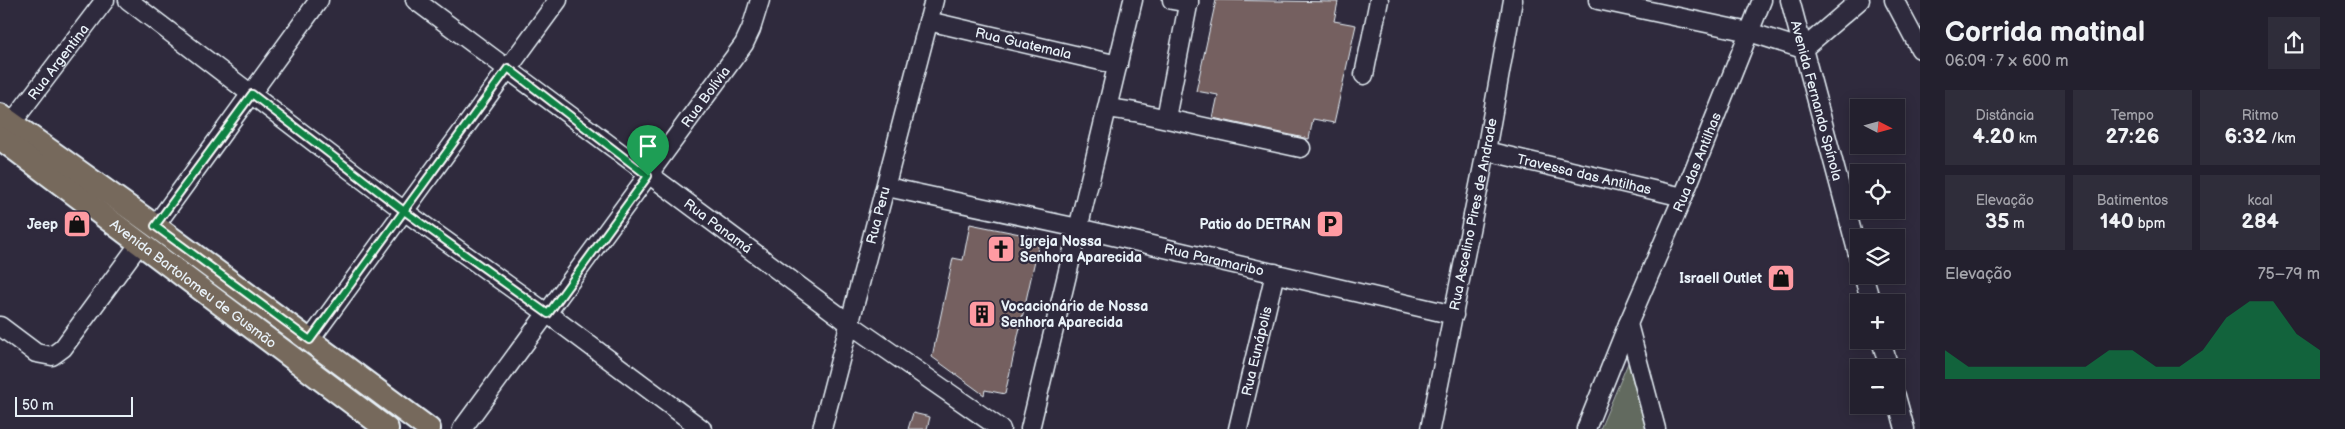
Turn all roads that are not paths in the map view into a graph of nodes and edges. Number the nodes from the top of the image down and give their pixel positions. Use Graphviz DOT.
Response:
graph roads {
  1 [pos="105,0"];
  2 [pos="128,0"];
  3 [pos="319,0"];
  4 [pos="415,0"];
  5 [pos="558,0"];
  6 [pos="760,0"];
  7 [pos="934,0"];
  8 [pos="1133,0"];
  9 [pos="1513,0"];
  10 [pos="1598,0"];
  11 [pos="1762,0"];
  12 [pos="1790,0"];
  13 [pos="1860,0"];
  14 [pos="1894,0"];
  15 [pos="1183,1"];
  16 [pos="1377,1"];
  17 [pos="928,21"];
  18 [pos="1749,32"];
  19 [pos="1802,49"];
  20 [pos="1920,49"];
  21 [pos="1118,65"];
  22 [pos="508,68"];
  23 [pos="1364,74"];
  24 [pos="252,94"];
  25 [pos="1108,108"];
  26 [pos="1166,118"];
  27 [pos="4,126"];
  28 [pos="1301,148"];
  29 [pos="1486,151"];
  30 [pos="648,176"];
  31 [pos="887,187"];
  32 [pos="1683,197"];
  33 [pos="404,211"];
  34 [pos="155,226"];
  35 [pos="1078,228"];
  36 [pos="1851,229"];
  37 [pos="140,243"];
  38 [pos="1275,273"];
  39 [pos="548,314"];
  40 [pos="1454,315"];
  41 [pos="850,324"];
  42 [pos="1628,324"];
  43 [pos="0,326"];
  44 [pos="310,340"];
  45 [pos="1616,354"];
  46 [pos="1636,355"];
  47 [pos="1901,414"];
  48 [pos="387,429"];
  49 [pos="429,429"];
  50 [pos="462,429"];
  51 [pos="702,429"];
  52 [pos="822,429"];
  53 [pos="1000,429"];
  54 [pos="1030,429"];
  55 [pos="1238,429"];
  56 [pos="1430,429"];
  57 [pos="1586,429"];
  58 [pos="1656,429"];
  59 [pos="1905,429"];
  1 -- 27 [label="street, Rua Argentina"];
  2 -- 24 [label="street"];
  3 -- 24 [label="street"];
  4 -- 22 [label="street, Rua Panamá"];
  5 -- 22 [label="street"];
  6 -- 30 [label="street, Rua Bolívia"];
  7 -- 17 [label="street, Rua Peru"];
  8 -- 21 [label="street"];
  9 -- 29 [label="street, Rua Ascelino Pires de Andrade"];
  10 -- 18 [label="street"];
  11 -- 18 [label="street, Rua das Antilhas"];
  12 -- 19 [label="street, Avenida Fernando Spínola"];
  13 -- 19 [label="street"];
  14 -- 20 [label="street"];
  15 -- 26 [label="street"];
  16 -- 23 [label="street"];
  17 -- 21 [label="street, Rua Guatemala"];
  17 -- 31 [label="street, Rua Peru"];
  18 -- 19 [label="street"];
  18 -- 32 [label="street, Rua das Antilhas"];
  19 -- 36 [label="street, Avenida Fernando Spínola"];
  21 -- 25 [label="street"];
  22 -- 30 [label="street, Rua Panamá"];
  22 -- 33 [label="street"];
  24 -- 33 [label="street"];
  24 -- 34 [label="street"];
  25 -- 26 [label="street"];
  25 -- 35 [label="street"];
  26 -- 28 [label="street"];
  27 -- 34 [label="main road, Avenida Bartolomeu de Gusmão"];
  27 -- 37 [label="main road, Avenida Bartolomeu de Gusmão"];
  29 -- 32 [label="street, Travessa das Antilhas"];
  29 -- 40 [label="street, Rua Ascelino Pires de Andrade"];
  30 -- 39 [label="street, Rua Bolívia"];
  30 -- 41 [label="street, Rua Panamá"];
  31 -- 35 [label="street, Rua Paramaribo"];
  31 -- 41 [label="street, Rua Peru"];
  32 -- 42 [label="street, Rua das Antilhas"];
  33 -- 39 [label="street"];
  33 -- 44 [label="street"];
  34 -- 44 [label="main road, Avenida Bartolomeu de Gusmão"];
  35 -- 38 [label="street, Rua Paramaribo"];
  35 -- 54 [label="street"];
  37 -- 43 [label="street"];
  37 -- 48 [label="main road, Avenida Bartolomeu de Gusmão"];
  38 -- 40 [label="street, Rua Paramaribo"];
  38 -- 55 [label="street, Rua Eunápolis"];
  39 -- 50 [label="street, Rua Bolívia"];
  39 -- 51 [label="street"];
  40 -- 56 [label="street, Rua Ascelino Pires de Andrade"];
  41 -- 52 [label="street, Rua Peru"];
  41 -- 53 [label="street, Rua Panamá"];
  42 -- 45 [label="street, Rua das Antilhas"];
  42 -- 46 [label="street"];
  44 -- 49 [label="main road, Avenida Bartolomeu de Gusmão"];
  45 -- 46 [label="street"];
  45 -- 57 [label="street, Rua das Antilhas"];
  46 -- 58 [label="street"];
  47 -- 59 [label="street"];
}
